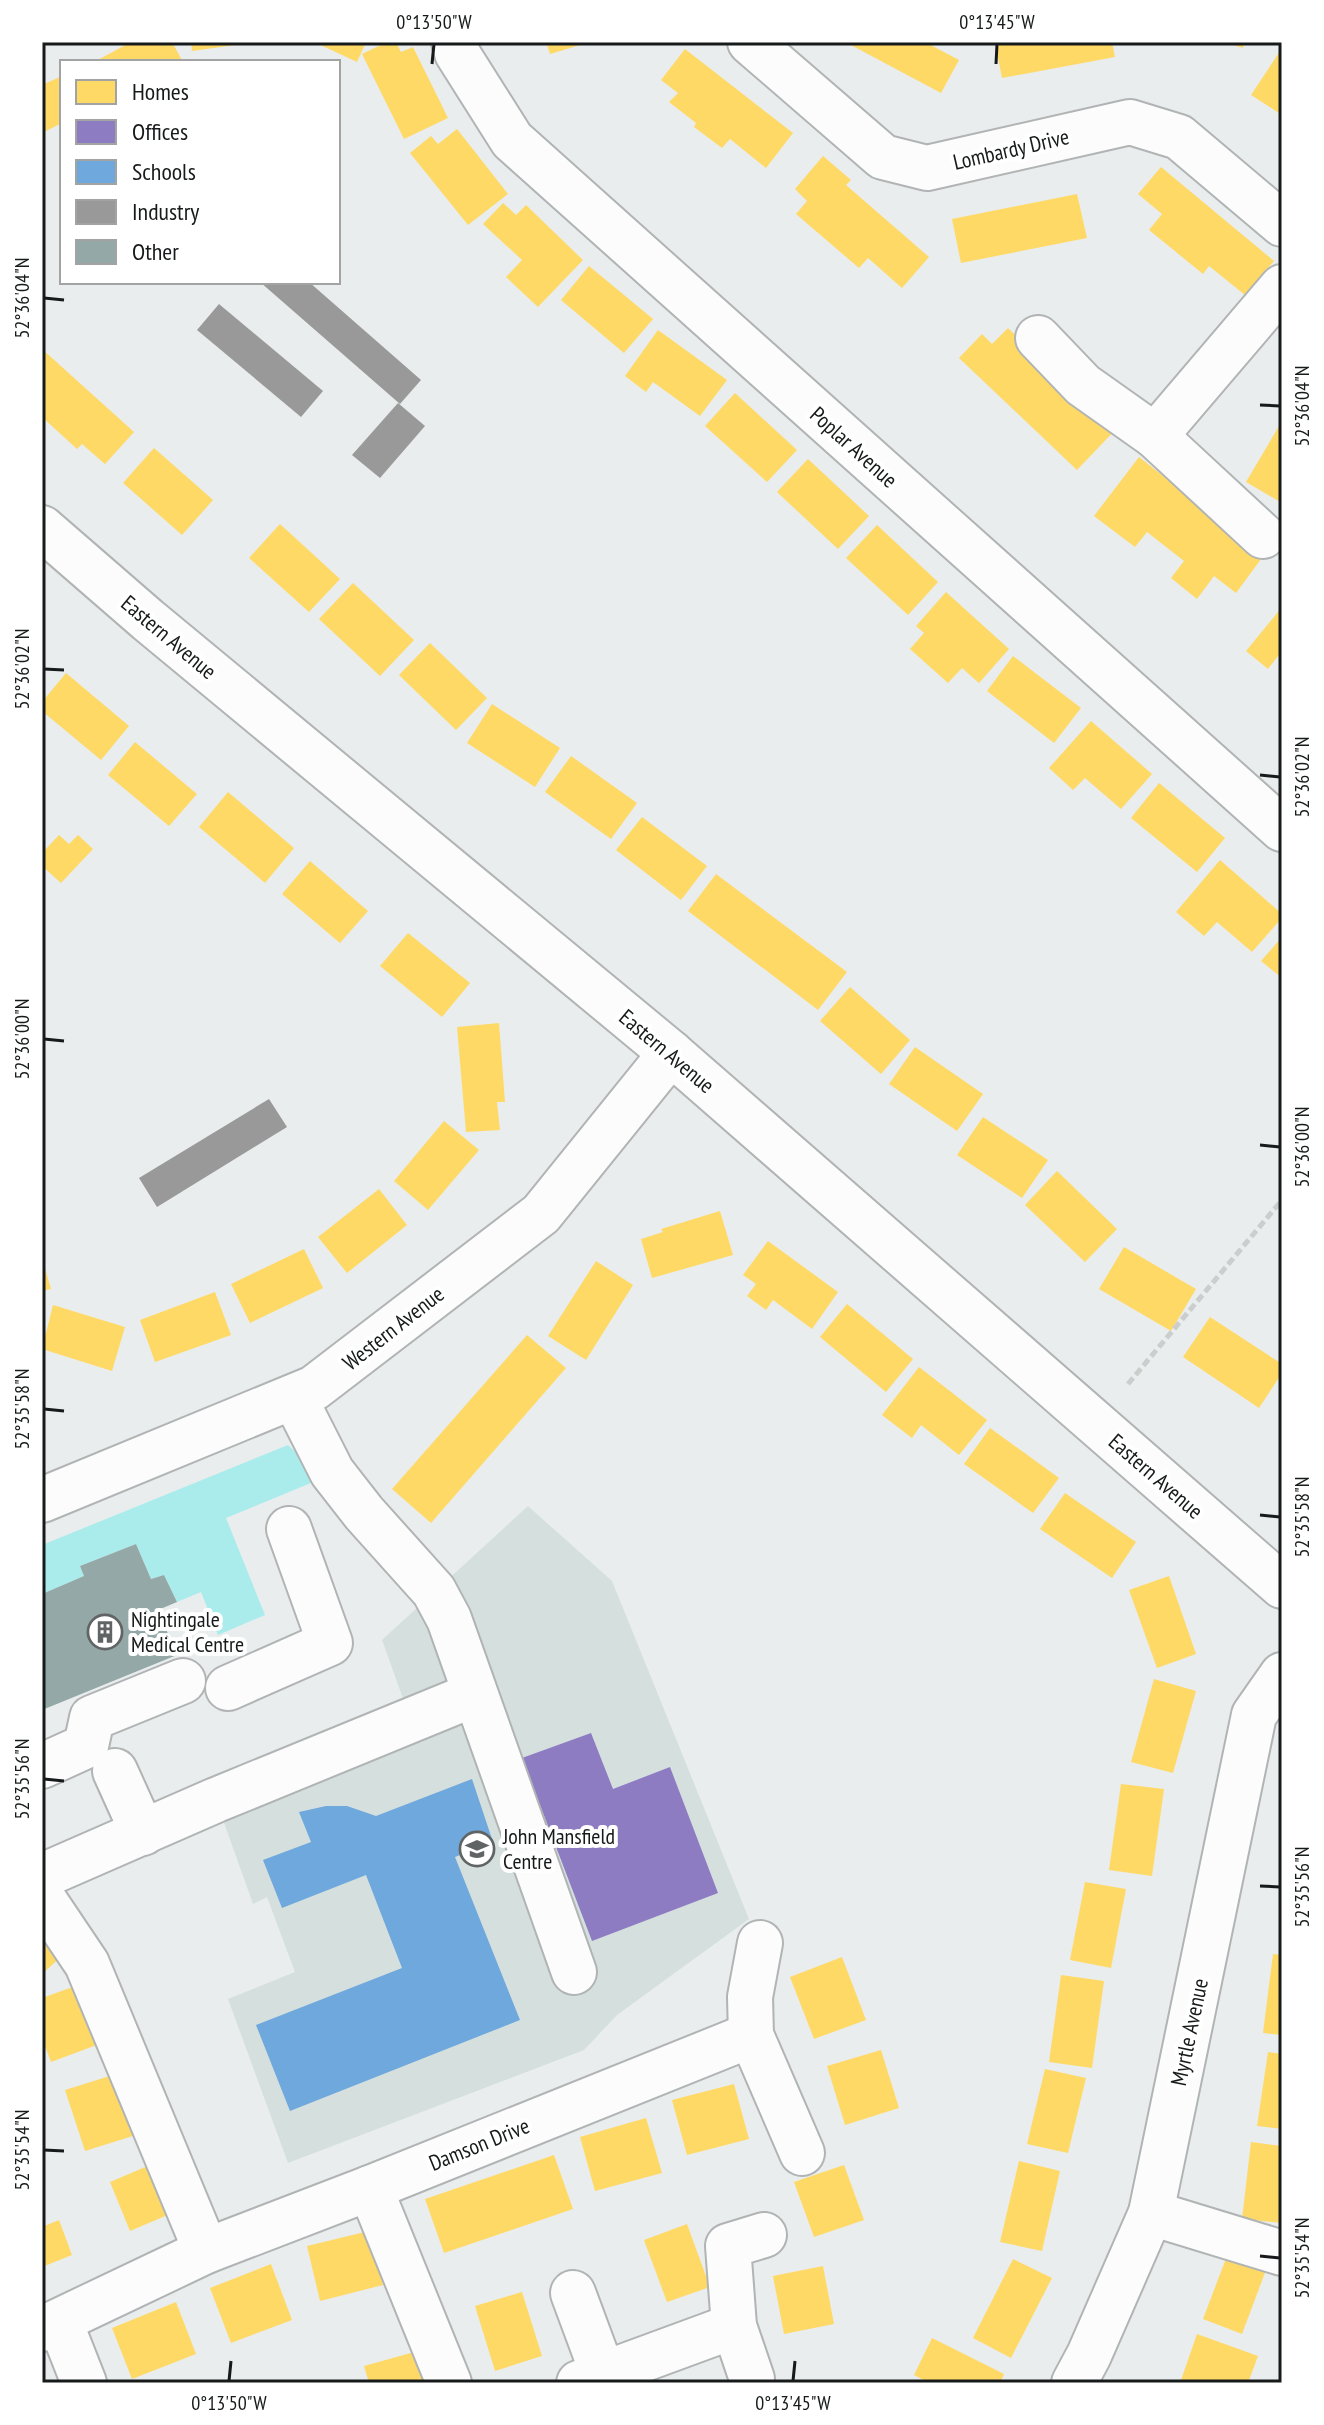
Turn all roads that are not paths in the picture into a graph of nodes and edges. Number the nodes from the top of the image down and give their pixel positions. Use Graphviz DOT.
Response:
graph roads {
  1 [pos="454,42"];
  2 [pos="750,42"];
  3 [pos="1282,224"];
  4 [pos="1282,287"];
  5 [pos="1038,338"];
  6 [pos="1155,436"];
  7 [pos="42,528"];
  8 [pos="1263,536"];
  9 [pos="1282,829"];
  10 [pos="671,1053"];
  11 [pos="294,1397"];
  12 [pos="42,1500"];
  13 [pos="289,1529"];
  14 [pos="1282,1586"];
  15 [pos="1282,1675"];
  16 [pos="183,1681"];
  17 [pos="228,1688"];
  18 [pos="475,1694"];
  19 [pos="42,1766"];
  20 [pos="115,1771"];
  21 [pos="143,1833"];
  22 [pos="42,1876"];
  23 [pos="42,1897"];
  24 [pos="760,1943"];
  25 [pos="574,1972"];
  26 [pos="751,2035"];
  27 [pos="802,2153"];
  28 [pos="370,2188"];
  29 [pos="1151,2213"];
  30 [pos="764,2235"];
  31 [pos="206,2251"];
  32 [pos="1282,2253"];
  33 [pos="573,2293"];
  34 [pos="51,2325"];
  35 [pos="734,2326"];
  36 [pos="591,2378"];
  37 [pos="752,2379"];
  38 [pos="84,2383"];
  39 [pos="449,2383"];
  40 [pos="1074,2383"];
  1 -- 9 [label="street, Poplar Avenue"];
  2 -- 3 [label="street, Lombardy Drive"];
  4 -- 6 [label="street"];
  5 -- 6 [label="street"];
  6 -- 8 [label="street"];
  7 -- 10 [label="street, Eastern Avenue"];
  10 -- 11 [label="street, Western Avenue"];
  10 -- 14 [label="street, Eastern Avenue"];
  11 -- 12 [label="street, Western Avenue"];
  11 -- 18 [label="street"];
  13 -- 17 [label="street"];
  15 -- 29 [label="street, Myrtle Avenue"];
  16 -- 19 [label="street"];
  18 -- 21 [label="street"];
  18 -- 25 [label="street"];
  20 -- 21 [label="street"];
  21 -- 22 [label="street"];
  23 -- 31 [label="street"];
  24 -- 26 [label="street"];
  26 -- 27 [label="street"];
  26 -- 28 [label="street, Damson Drive"];
  28 -- 31 [label="street, Damson Drive"];
  28 -- 39 [label="street"];
  29 -- 32 [label="street"];
  29 -- 40 [label="street, Myrtle Avenue"];
  30 -- 35 [label="street"];
  31 -- 34 [label="street, Damson Drive"];
  33 -- 36 [label="street"];
  34 -- 38 [label="street"];
  35 -- 36 [label="street"];
  35 -- 37 [label="street"];
}
